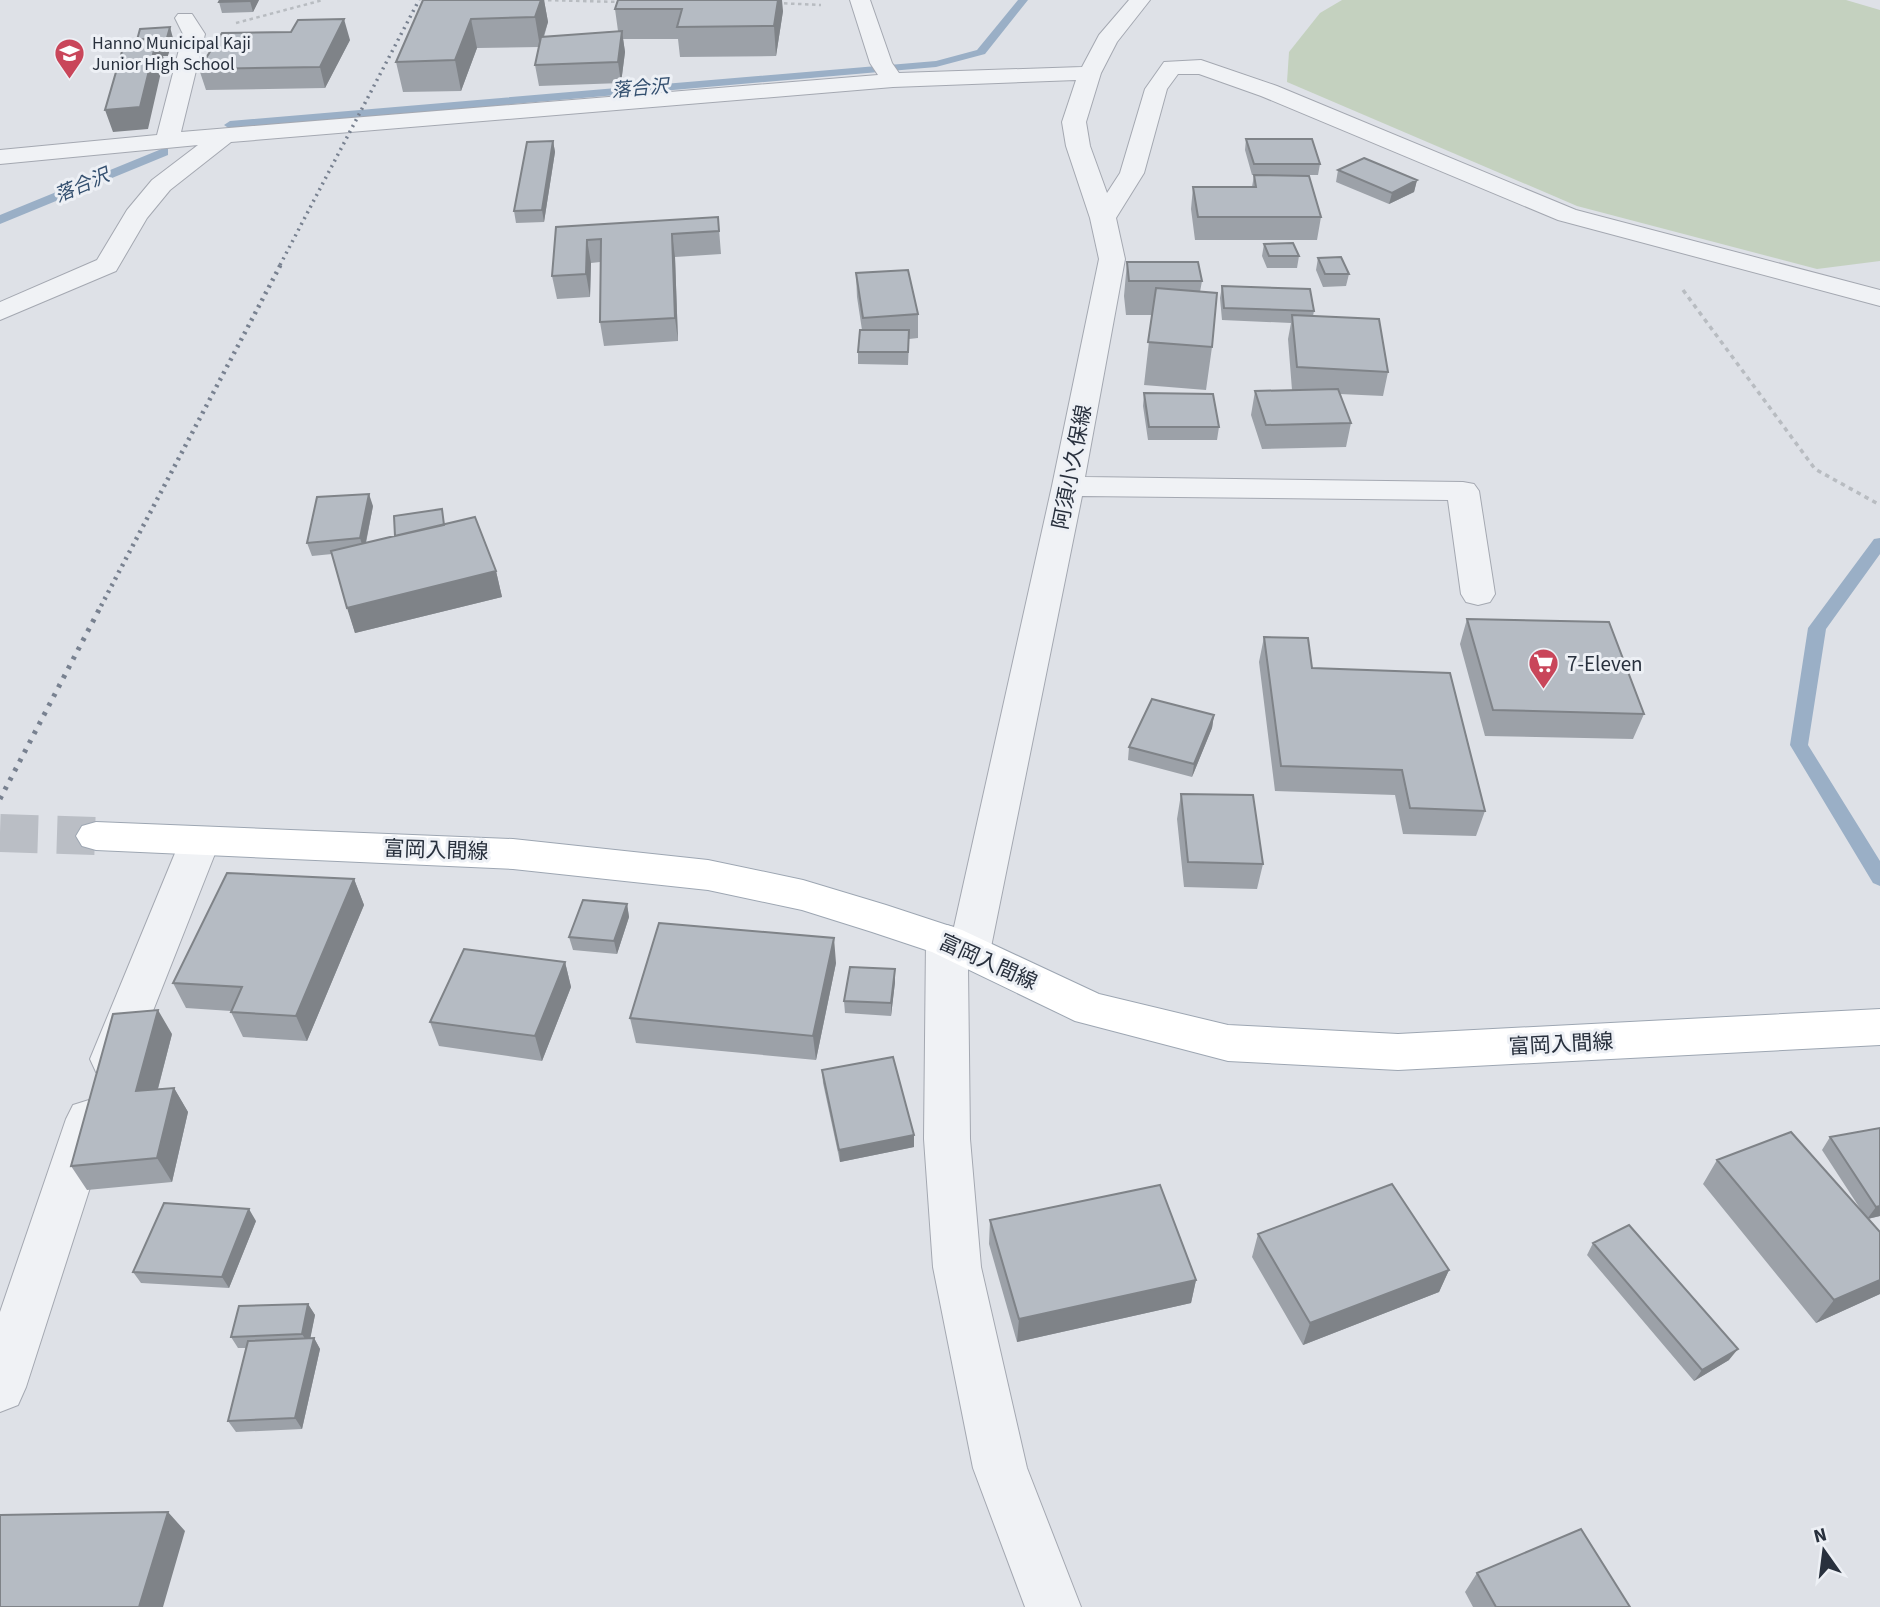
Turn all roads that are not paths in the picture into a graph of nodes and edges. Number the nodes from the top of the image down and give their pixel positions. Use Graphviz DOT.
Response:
graph roads {
  1 [pos="1140,0"];
  2 [pos="860,3"];
  3 [pos="189,26"];
  4 [pos="888,73"];
  5 [pos="1090,73"];
  6 [pos="225,135"];
  7 [pos="167,140"];
  8 [pos="0,157"];
  9 [pos="1103,218"];
  10 [pos="1880,298"];
  11 [pos="0,312"];
  12 [pos="1068,486"];
  13 [pos="1478,594"];
  14 [pos="96,836"];
  15 [pos="200,841"];
  16 [pos="958,946"];
  17 [pos="1866,1028"];
  18 [pos="0,1387"];
  19 [pos="1053,1607"];
  1 -- 5 [label="street, 阿須小久保線"];
  2 -- 4 [label="street"];
  3 -- 7 [label="street"];
  4 -- 5 [label="street"];
  4 -- 6 [label="street"];
  5 -- 9 [label="street, 阿須小久保線"];
  6 -- 7 [label="street"];
  6 -- 11 [label="street"];
  7 -- 8 [label="street"];
  9 -- 10 [label="street"];
  9 -- 12 [label="street, 阿須小久保線"];
  12 -- 13 [label="street"];
  12 -- 16 [label="street, 阿須小久保線"];
  14 -- 15 [label="main road, 富岡入間線"];
  15 -- 16 [label="main road, 富岡入間線"];
  15 -- 18 [label="street"];
  16 -- 17 [label="main road, 富岡入間線"];
  16 -- 19 [label="street, 阿須小久保線"];
}
